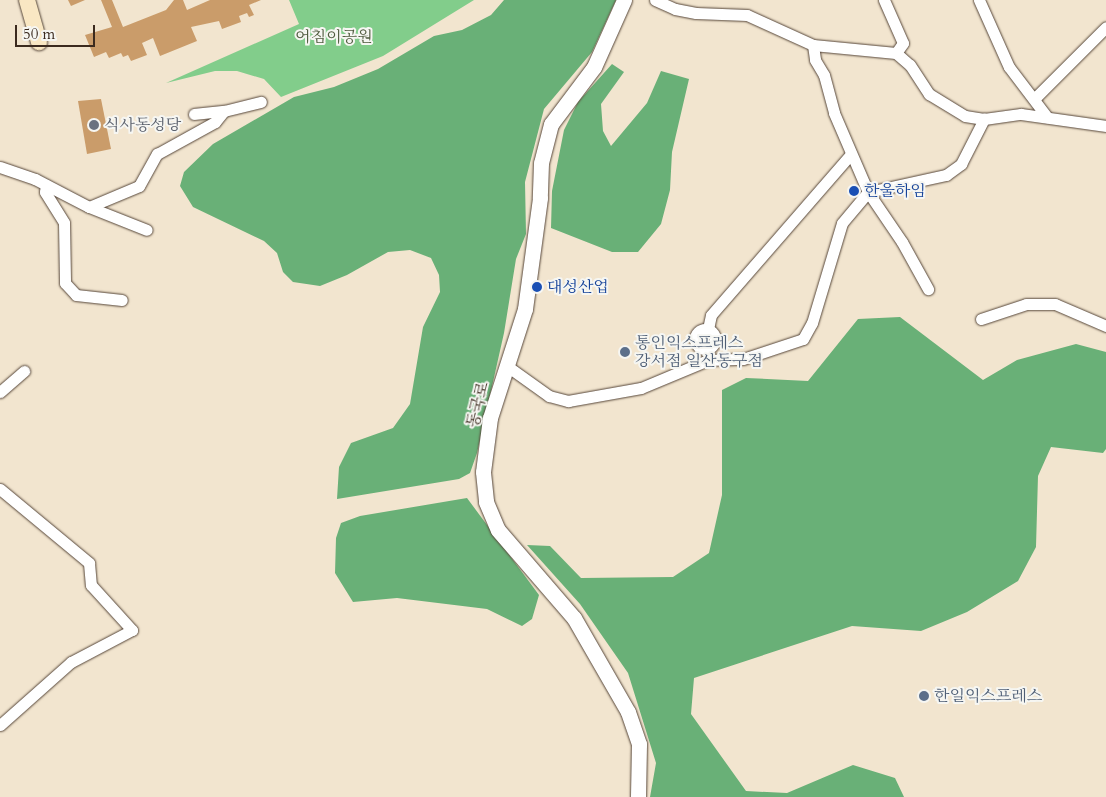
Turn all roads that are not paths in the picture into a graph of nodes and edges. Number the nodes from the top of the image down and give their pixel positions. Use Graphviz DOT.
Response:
graph roads {
  1 [pos="27,0"];
  2 [pos="624,0"];
  3 [pos="655,0"];
  4 [pos="884,0"];
  5 [pos="979,0"];
  6 [pos="1106,27"];
  7 [pos="39,42"];
  8 [pos="813,45"];
  9 [pos="896,53"];
  10 [pos="1035,98"];
  11 [pos="261,102"];
  12 [pos="224,111"];
  13 [pos="194,114"];
  14 [pos="1047,117"];
  15 [pos="984,119"];
  16 [pos="1106,126"];
  17 [pos="851,154"];
  18 [pos="0,167"];
  19 [pos="46,185"];
  20 [pos="868,192"];
  21 [pos="89,207"];
  22 [pos="147,230"];
  23 [pos="928,289"];
  24 [pos="122,300"];
  25 [pos="981,319"];
  26 [pos="1106,326"];
  27 [pos="707,355"];
  28 [pos="507,366"];
  29 [pos="24,371"];
  30 [pos="0,392"];
  31 [pos="0,490"];
  32 [pos="0,725"];
  33 [pos="638,797"];
  1 -- 7 [label="main road"];
  2 -- 28 [label="street, 동국로"];
  3 -- 8 [label="street"];
  4 -- 9 [label="street"];
  5 -- 10 [label="street"];
  6 -- 10 [label="street"];
  8 -- 9 [label="street"];
  8 -- 17 [label="street"];
  9 -- 15 [label="street"];
  10 -- 14 [label="street"];
  11 -- 12 [label="street"];
  12 -- 13 [label="street"];
  12 -- 21 [label="street"];
  14 -- 15 [label="street"];
  14 -- 16 [label="street"];
  15 -- 20 [label="street"];
  17 -- 20 [label="street"];
  17 -- 27 [label="street"];
  18 -- 19 [label="street"];
  19 -- 21 [label="street"];
  19 -- 24 [label="street"];
  20 -- 23 [label="street"];
  20 -- 27 [label="street"];
  21 -- 22 [label="street"];
  25 -- 26 [label="street"];
  27 -- 28 [label="street"];
  28 -- 33 [label="street, 동국로"];
  29 -- 30 [label="street"];
  31 -- 32 [label="street"];
}
